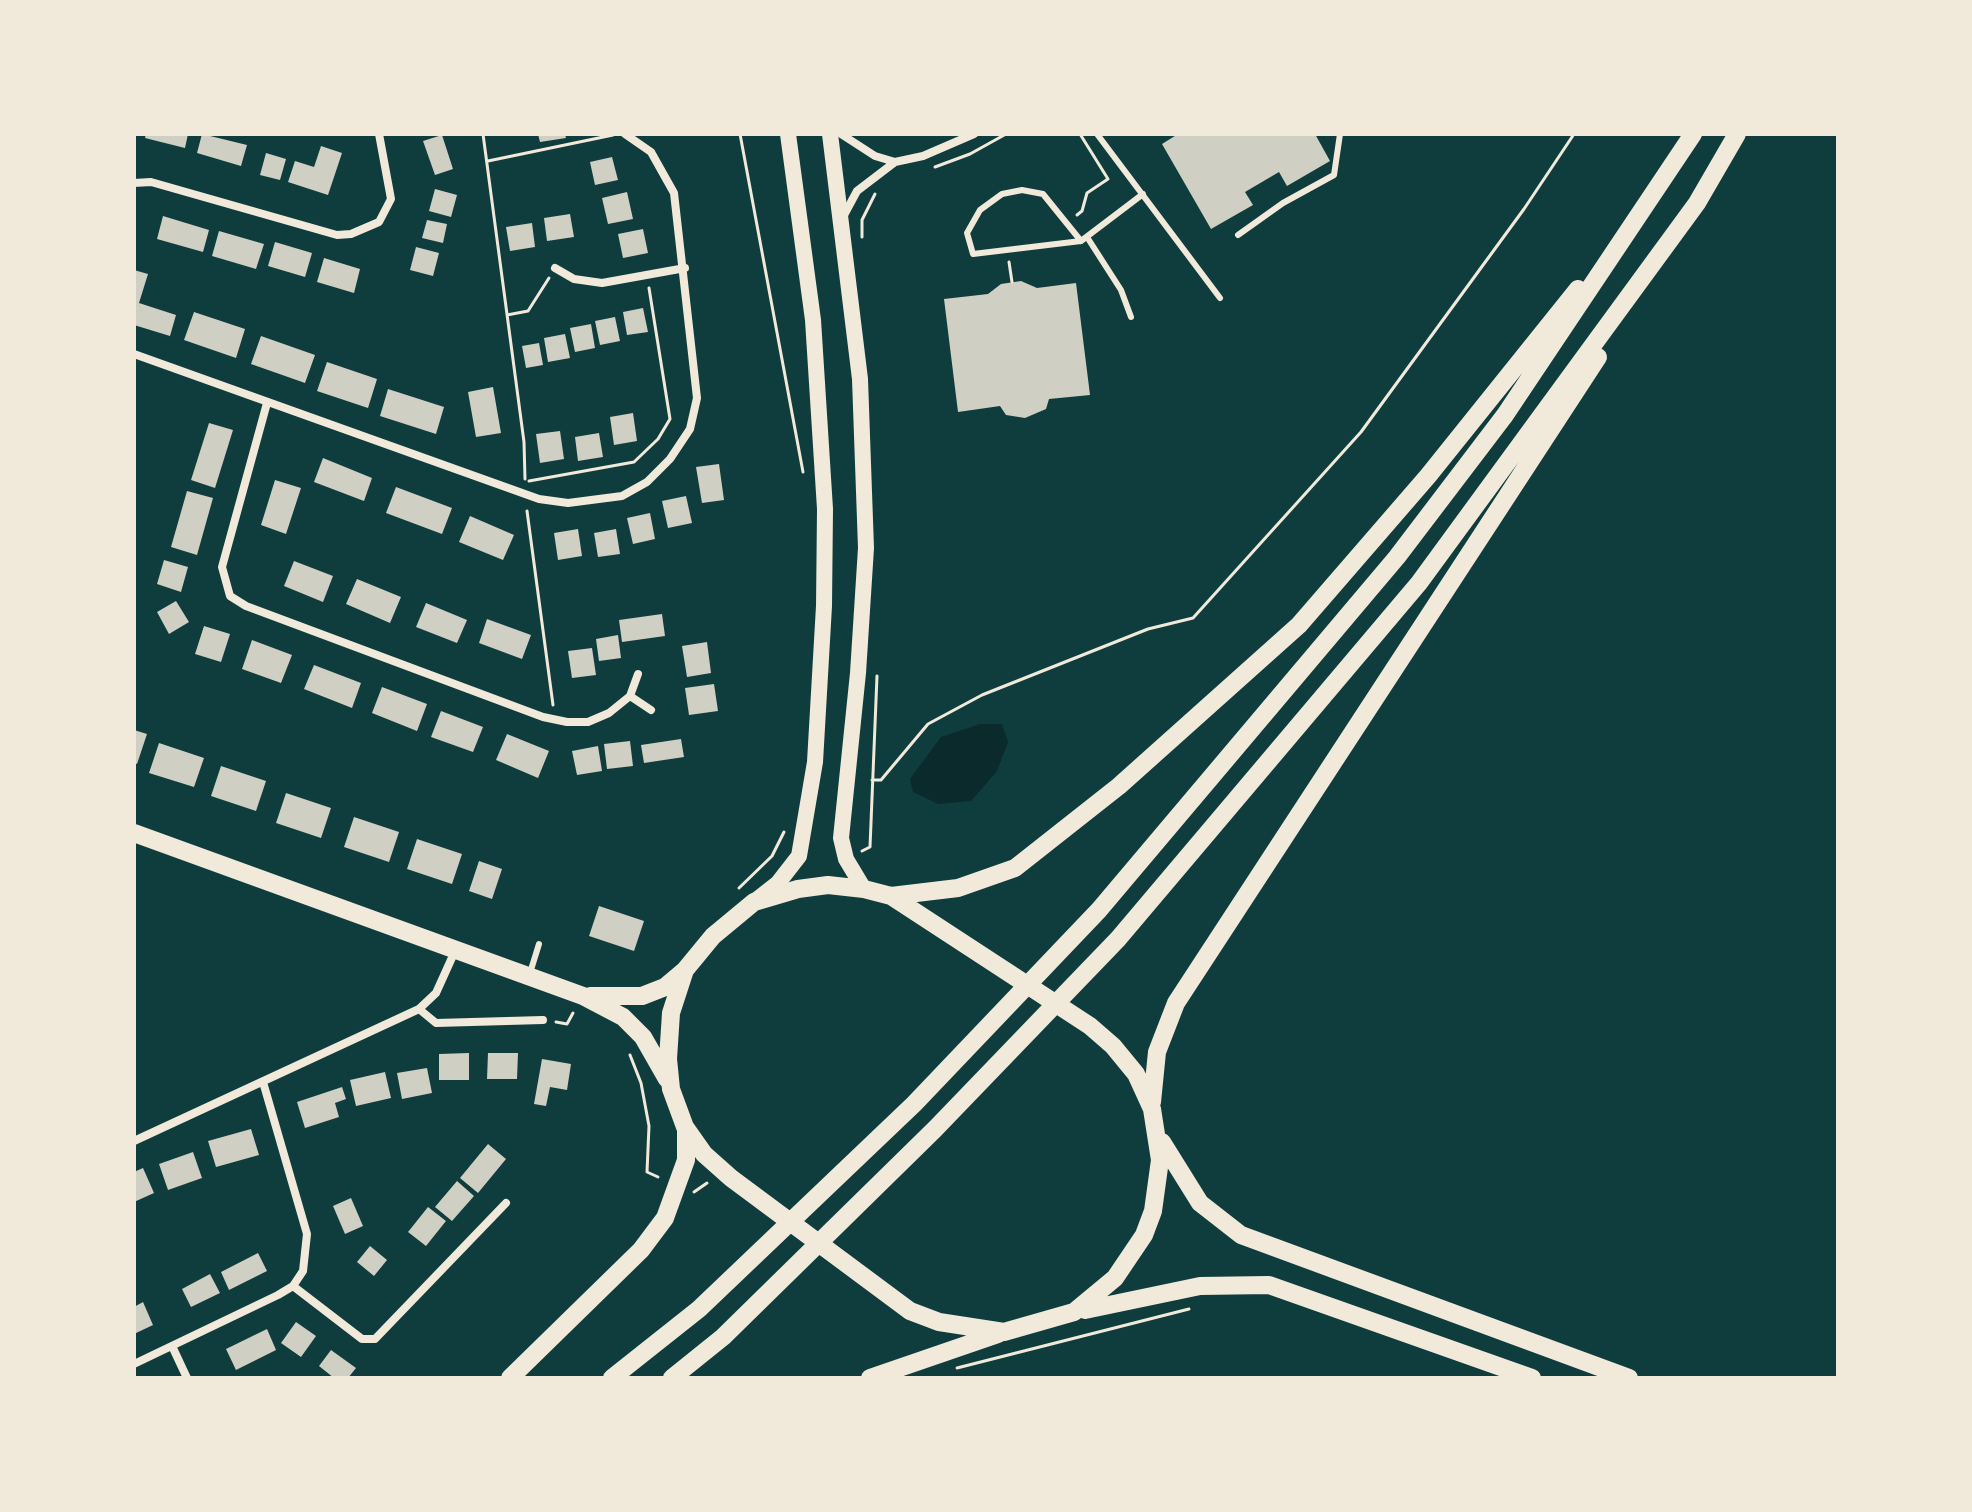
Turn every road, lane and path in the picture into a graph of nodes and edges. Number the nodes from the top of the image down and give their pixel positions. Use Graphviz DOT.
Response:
graph roads {
  1 [pos="379,134"];
  2 [pos="483,134"];
  3 [pos="615,134"];
  4 [pos="625,134"];
  5 [pos="740,134"];
  6 [pos="788,134"];
  7 [pos="830,134"];
  8 [pos="841,134"];
  9 [pos="974,134"];
  10 [pos="1080,134"];
  11 [pos="1097,134"];
  12 [pos="1340,134"];
  13 [pos="1574,134"];
  14 [pos="1693,134"];
  15 [pos="1737,134"];
  16 [pos="488,161"];
  17 [pos="895,162"];
  18 [pos="134,183"];
  19 [pos="1662,184"];
  20 [pos="1143,194"];
  21 [pos="1697,203"];
  22 [pos="843,218"];
  23 [pos="1067,223"];
  24 [pos="1238,235"];
  25 [pos="1084,239"];
  26 [pos="1008,250"];
  27 [pos="555,268"];
  28 [pos="685,268"];
  29 [pos="647,275"];
  30 [pos="1012,282"];
  31 [pos="1220,298"];
  32 [pos="507,315"];
  33 [pos="1131,317"];
  34 [pos="134,354"];
  35 [pos="267,403"];
  36 [pos="805,483"];
  37 [pos="525,494"];
  38 [pos="638,674"];
  39 [pos="630,696"];
  40 [pos="651,710"];
  41 [pos="555,720"];
  42 [pos="788,824"];
  43 [pos="134,833"];
  44 [pos="846,859"];
  45 [pos="864,889"];
  46 [pos="891,896"];
  47 [pos="730,897"];
  48 [pos="754,902"];
  49 [pos="539,944"];
  50 [pos="455,951"];
  51 [pos="685,970"];
  52 [pos="528,977"];
  53 [pos="583,996"];
  54 [pos="419,1009"];
  55 [pos="543,1020"];
  56 [pos="263,1082"];
  57 [pos="671,1089"];
  58 [pos="1152,1109"];
  59 [pos="685,1127"];
  60 [pos="1157,1132"];
  61 [pos="134,1141"];
  62 [pos="506,1203"];
  63 [pos="293,1286"];
  64 [pos="1198,1307"];
  65 [pos="1074,1312"];
  66 [pos="1004,1332"];
  67 [pos="172,1346"];
  68 [pos="946,1362"];
  69 [pos="134,1364"];
  70 [pos="187,1378"];
  71 [pos="510,1378"];
  72 [pos="612,1378"];
  73 [pos="672,1378"];
  74 [pos="870,1378"];
  75 [pos="1532,1378"];
  76 [pos="1629,1378"];
  1 -- 18 [label="street"];
  2 -- 16 [label="path"];
  3 -- 16 [label="path"];
  4 -- 28 [label="street"];
  5 -- 36 [label="path"];
  6 -- 48 [label="main road"];
  7 -- 22 [label="main road"];
  8 -- 17 [label="street"];
  9 -- 17 [label="street"];
  10 -- 23 [label="path"];
  11 -- 20 [label="lane"];
  12 -- 24 [label="lane"];
  13 -- 44 [label="path"];
  14 -- 19 [label="highway"];
  15 -- 21 [label="highway"];
  16 -- 32 [label="path"];
  17 -- 22 [label="street"];
  19 -- 46 [label="highway"];
  19 -- 72 [label="highway"];
  20 -- 25 [label="lane"];
  20 -- 31 [label="lane"];
  21 -- 58 [label="highway"];
  21 -- 73 [label="highway"];
  22 -- 44 [label="main road"];
  23 -- 25 [label="lane"];
  23 -- 26 [label="lane"];
  25 -- 26 [label="lane"];
  25 -- 33 [label="lane"];
  26 -- 30 [label="path"];
  27 -- 29 [label="street"];
  27 -- 32 [label="path"];
  28 -- 29 [label="street"];
  28 -- 37 [label="street"];
  29 -- 32 [label="path"];
  34 -- 35 [label="street"];
  35 -- 37 [label="street"];
  35 -- 41 [label="street"];
  37 -- 41 [label="path"];
  38 -- 39 [label="street"];
  39 -- 40 [label="street"];
  39 -- 41 [label="street"];
  42 -- 47 [label="path"];
  43 -- 50 [label="highway"];
  44 -- 45 [label="main road"];
  45 -- 46 [label="highway"];
  45 -- 48 [label="highway"];
  46 -- 58 [label="highway"];
  48 -- 51 [label="highway"];
  49 -- 52 [label="lane"];
  50 -- 52 [label="highway"];
  50 -- 54 [label="street"];
  51 -- 53 [label="highway"];
  51 -- 57 [label="highway"];
  52 -- 53 [label="highway"];
  53 -- 55 [label="path"];
  53 -- 57 [label="highway"];
  54 -- 55 [label="street"];
  54 -- 56 [label="street"];
  56 -- 61 [label="street"];
  56 -- 63 [label="street"];
  57 -- 59 [label="highway"];
  58 -- 60 [label="highway"];
  59 -- 66 [label="highway"];
  59 -- 71 [label="highway"];
  60 -- 65 [label="highway"];
  60 -- 76 [label="highway"];
  62 -- 63 [label="street"];
  63 -- 67 [label="street"];
  64 -- 68 [label="path"];
  65 -- 66 [label="highway"];
  65 -- 75 [label="highway"];
  66 -- 74 [label="highway"];
  67 -- 69 [label="street"];
  67 -- 70 [label="street"];
}
